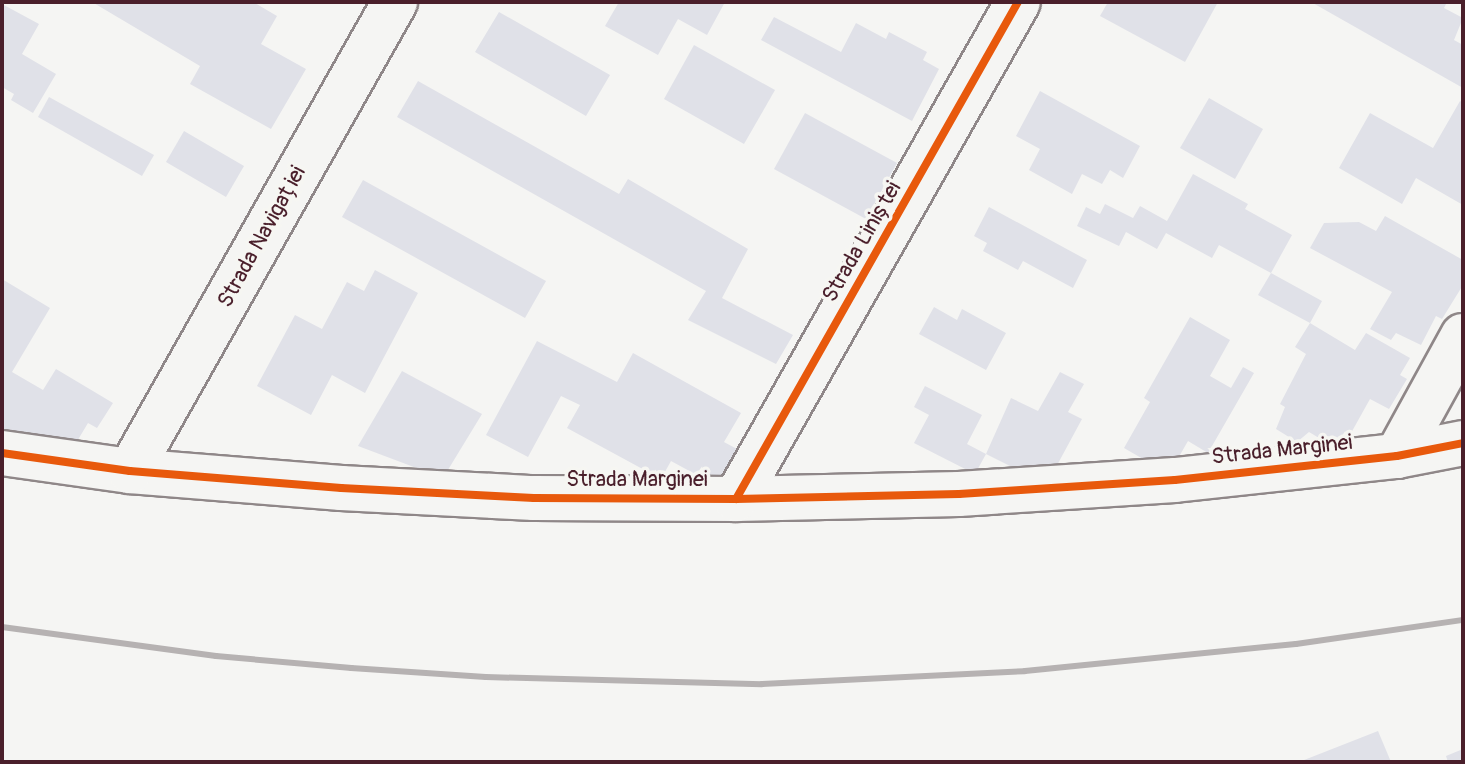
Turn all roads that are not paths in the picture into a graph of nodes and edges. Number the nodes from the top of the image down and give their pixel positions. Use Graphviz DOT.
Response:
graph roads {
  1 [pos="395,2"];
  2 [pos="1018,2"];
  3 [pos="1463,336"];
  4 [pos="1463,443"];
  5 [pos="2,453"];
  6 [pos="1397,456"];
  7 [pos="130,471"];
  8 [pos="736,499"];
  1 -- 7 [label="street, Strada Navigației"];
  2 -- 8 [label="street, Strada Liniștei"];
  3 -- 6 [label="street"];
  4 -- 6 [label="street, Strada Marginei"];
  5 -- 7 [label="street, Strada Marginei"];
  6 -- 8 [label="street, Strada Marginei"];
  7 -- 8 [label="street, Strada Marginei"];
}
